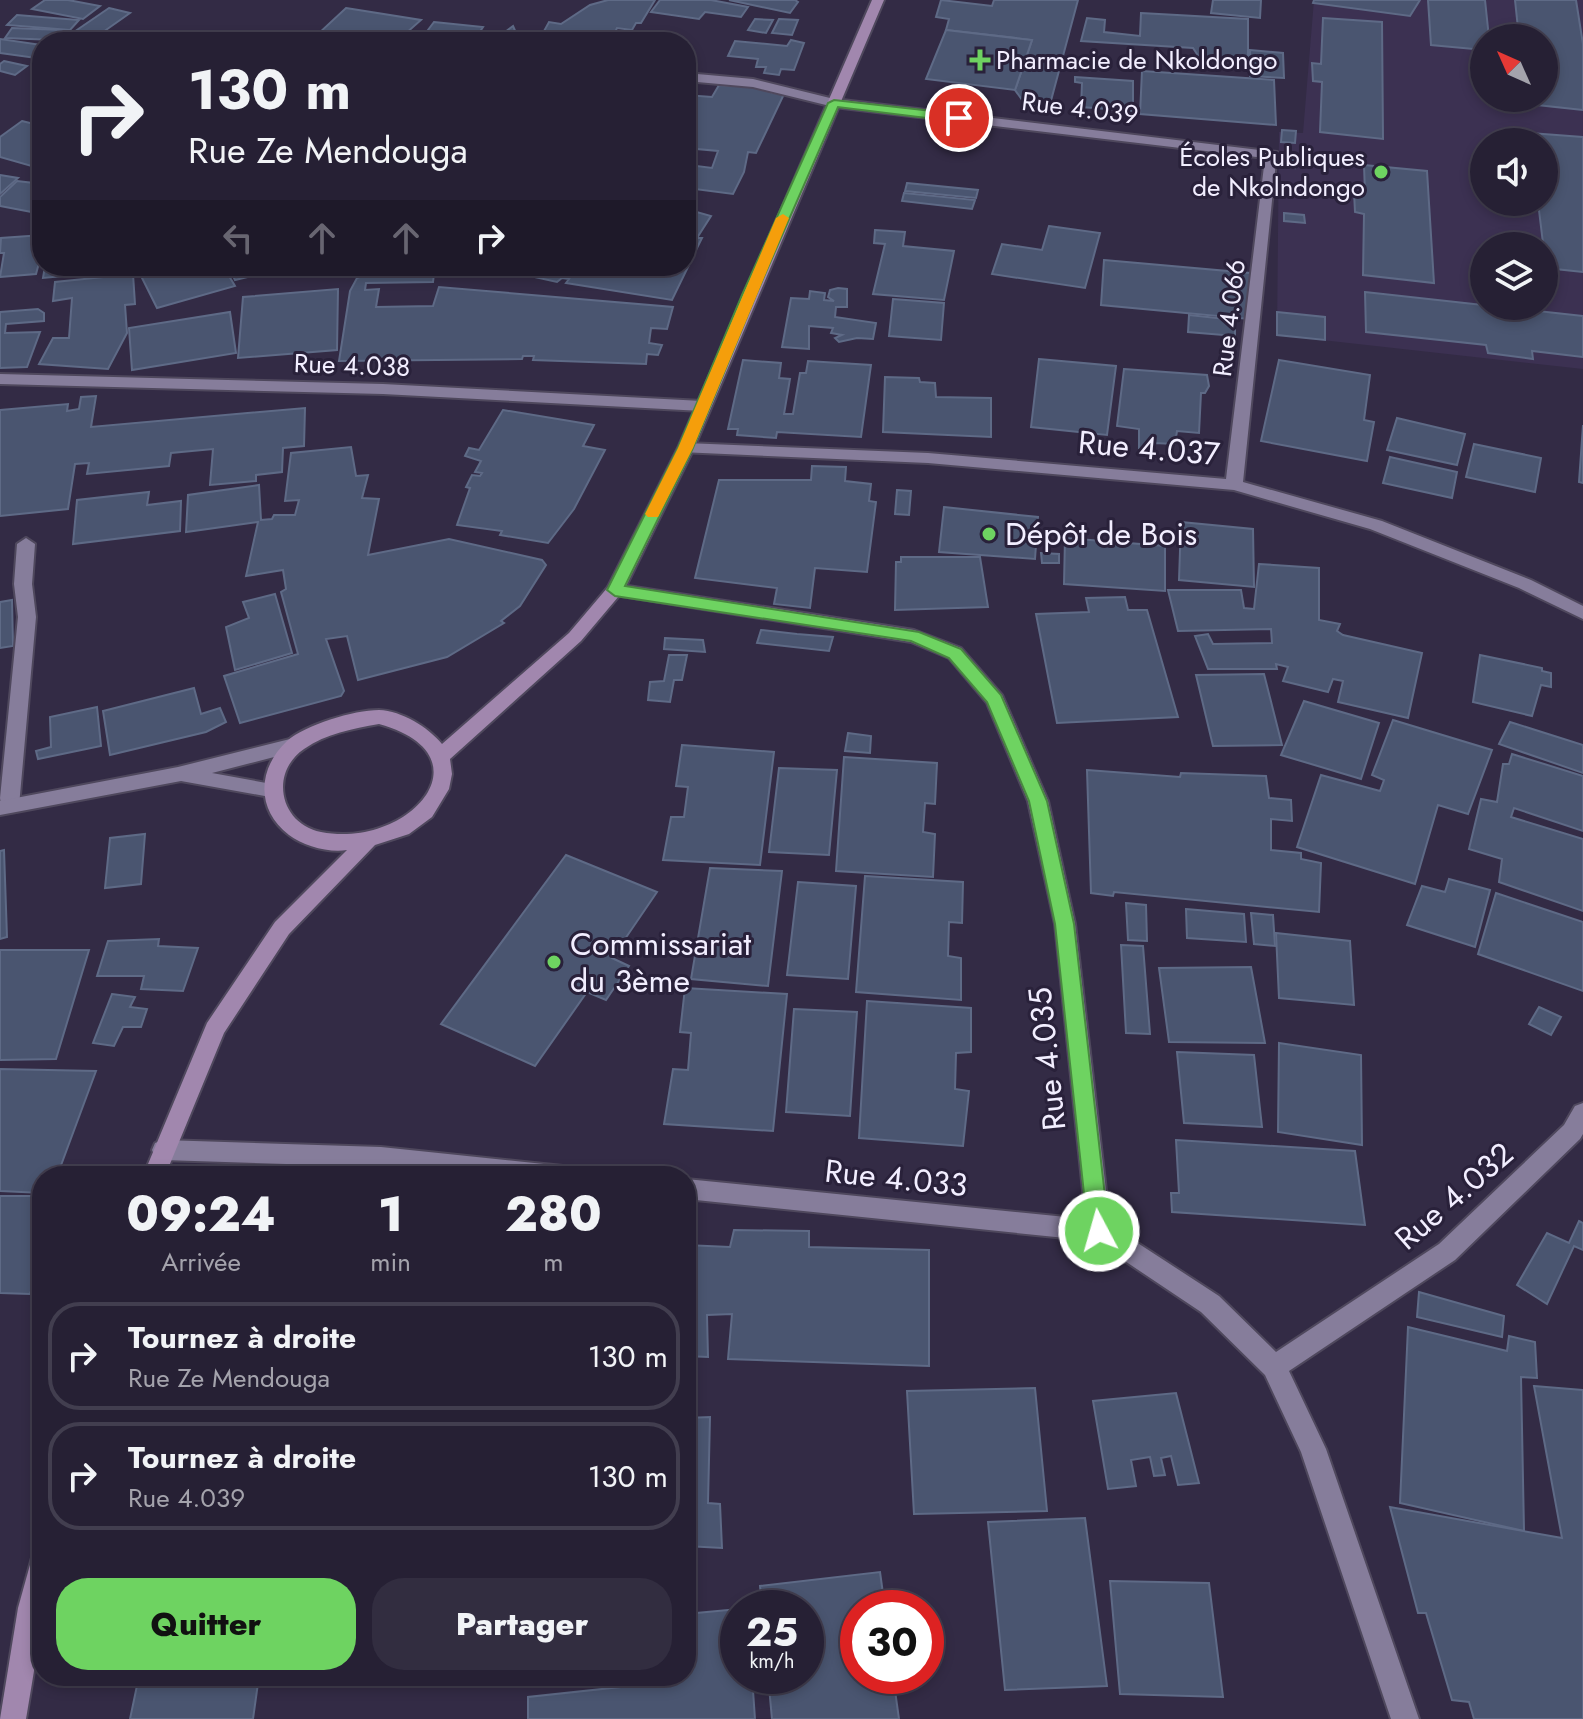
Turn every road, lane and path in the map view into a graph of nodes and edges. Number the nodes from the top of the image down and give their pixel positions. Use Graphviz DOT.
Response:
graph roads {
  1 [pos="878,0"];
  2 [pos="696,78"];
  3 [pos="834,103"];
  4 [pos="1272,155"];
  5 [pos="0,379"];
  6 [pos="702,406"];
  7 [pos="686,448"];
  8 [pos="1234,485"];
  9 [pos="26,544"];
  10 [pos="615,590"];
  11 [pos="1583,613"];
  12 [pos="294,745"];
  13 [pos="441,756"];
  14 [pos="178,774"];
  15 [pos="270,790"];
  16 [pos="5,807"];
  17 [pos="367,842"];
  18 [pos="1583,1113"];
  19 [pos="163,1150"];
  20 [pos="157,1166"];
  21 [pos="467,1166"];
  22 [pos="696,1190"];
  23 [pos="1099,1231"];
  24 [pos="1274,1367"];
  25 [pos="32,1604"];
  26 [pos="12,1719"];
  27 [pos="1405,1719"];
  1 -- 3 [label="main road"];
  2 -- 3 [label="street, Rue 4.039"];
  3 -- 4 [label="street, Rue 4.039"];
  3 -- 6 [label="main road"];
  4 -- 8 [label="street, Rue 4.066"];
  5 -- 6 [label="street, Rue 4.038"];
  6 -- 7 [label="main road"];
  7 -- 8 [label="street, Rue 4.037"];
  7 -- 10 [label="main road"];
  8 -- 11 [label="street, Rue 4.037"];
  9 -- 16 [label="street"];
  10 -- 13 [label="main road"];
  10 -- 23 [label="street, Rue 4.035"];
  12 -- 13 [label="main road"];
  12 -- 14 [label="street"];
  12 -- 15 [label="main road"];
  13 -- 17 [label="main road"];
  14 -- 15 [label="street"];
  14 -- 16 [label="street"];
  15 -- 17 [label="main road"];
  17 -- 19 [label="main road"];
  18 -- 24 [label="street, Rue 4.032"];
  19 -- 20 [label="main road"];
  19 -- 21 [label="street"];
  22 -- 23 [label="street, Rue 4.033"];
  23 -- 24 [label="street"];
  24 -- 27 [label="street"];
  25 -- 26 [label="main road"];
}
